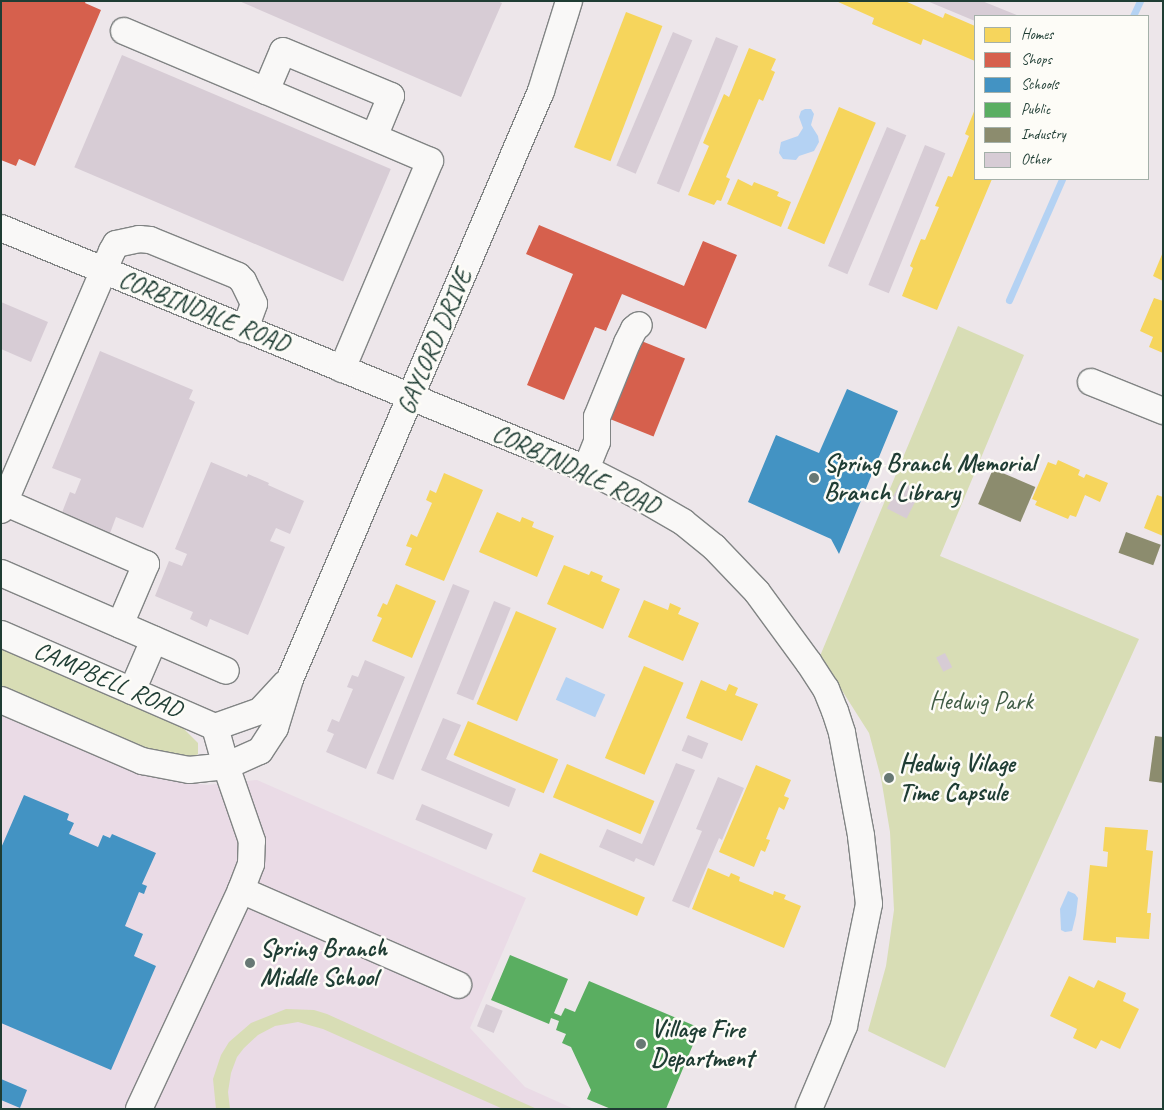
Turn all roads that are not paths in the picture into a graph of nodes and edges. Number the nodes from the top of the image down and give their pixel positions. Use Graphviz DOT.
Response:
graph roads {
  1 [pos="569,1"];
  2 [pos="124,31"];
  3 [pos="266,91"];
  4 [pos="374,137"];
  5 [pos="1,228"];
  6 [pos="104,270"];
  7 [pos="639,325"];
  8 [pos="245,329"];
  9 [pos="342,369"];
  10 [pos="1091,382"];
  11 [pos="412,398"];
  12 [pos="1163,411"];
  13 [pos="586,470"];
  14 [pos="3,506"];
  15 [pos="1,573"];
  16 [pos="120,625"];
  17 [pos="1,634"];
  18 [pos="154,640"];
  19 [pos="226,671"];
  20 [pos="290,679"];
  21 [pos="132,690"];
  22 [pos="1,700"];
  23 [pos="215,727"];
  24 [pos="226,766"];
  25 [pos="241,890"];
  26 [pos="458,985"];
  27 [pos="139,1109"];
  28 [pos="809,1109"];
  1 -- 11 [label="street, GAYLORD DRIVE"];
  2 -- 3 [label="street"];
  3 -- 4 [label="street"];
  3 -- 4 [label="street"];
  4 -- 9 [label="street"];
  5 -- 6 [label="street, CORBINDALE ROAD"];
  6 -- 8 [label="street, CORBINDALE ROAD"];
  6 -- 8 [label="street"];
  6 -- 14 [label="street"];
  7 -- 13 [label="street"];
  8 -- 9 [label="street, CORBINDALE ROAD"];
  9 -- 11 [label="street, CORBINDALE ROAD"];
  10 -- 12 [label="street"];
  11 -- 13 [label="street, CORBINDALE ROAD"];
  11 -- 20 [label="street, GAYLORD DRIVE"];
  13 -- 28 [label="street, CORBINDALE ROAD"];
  14 -- 16 [label="street"];
  15 -- 16 [label="street"];
  16 -- 18 [label="street"];
  17 -- 21 [label="street, CAMPBELL ROAD"];
  18 -- 19 [label="street"];
  18 -- 21 [label="street"];
  20 -- 23 [label="street, GAYLORD DRIVE"];
  20 -- 24 [label="street, GAYLORD DRIVE"];
  21 -- 23 [label="street, CAMPBELL ROAD"];
  22 -- 24 [label="street"];
  23 -- 24 [label="street"];
  24 -- 25 [label="street"];
  25 -- 26 [label="street"];
  25 -- 27 [label="street"];
}
